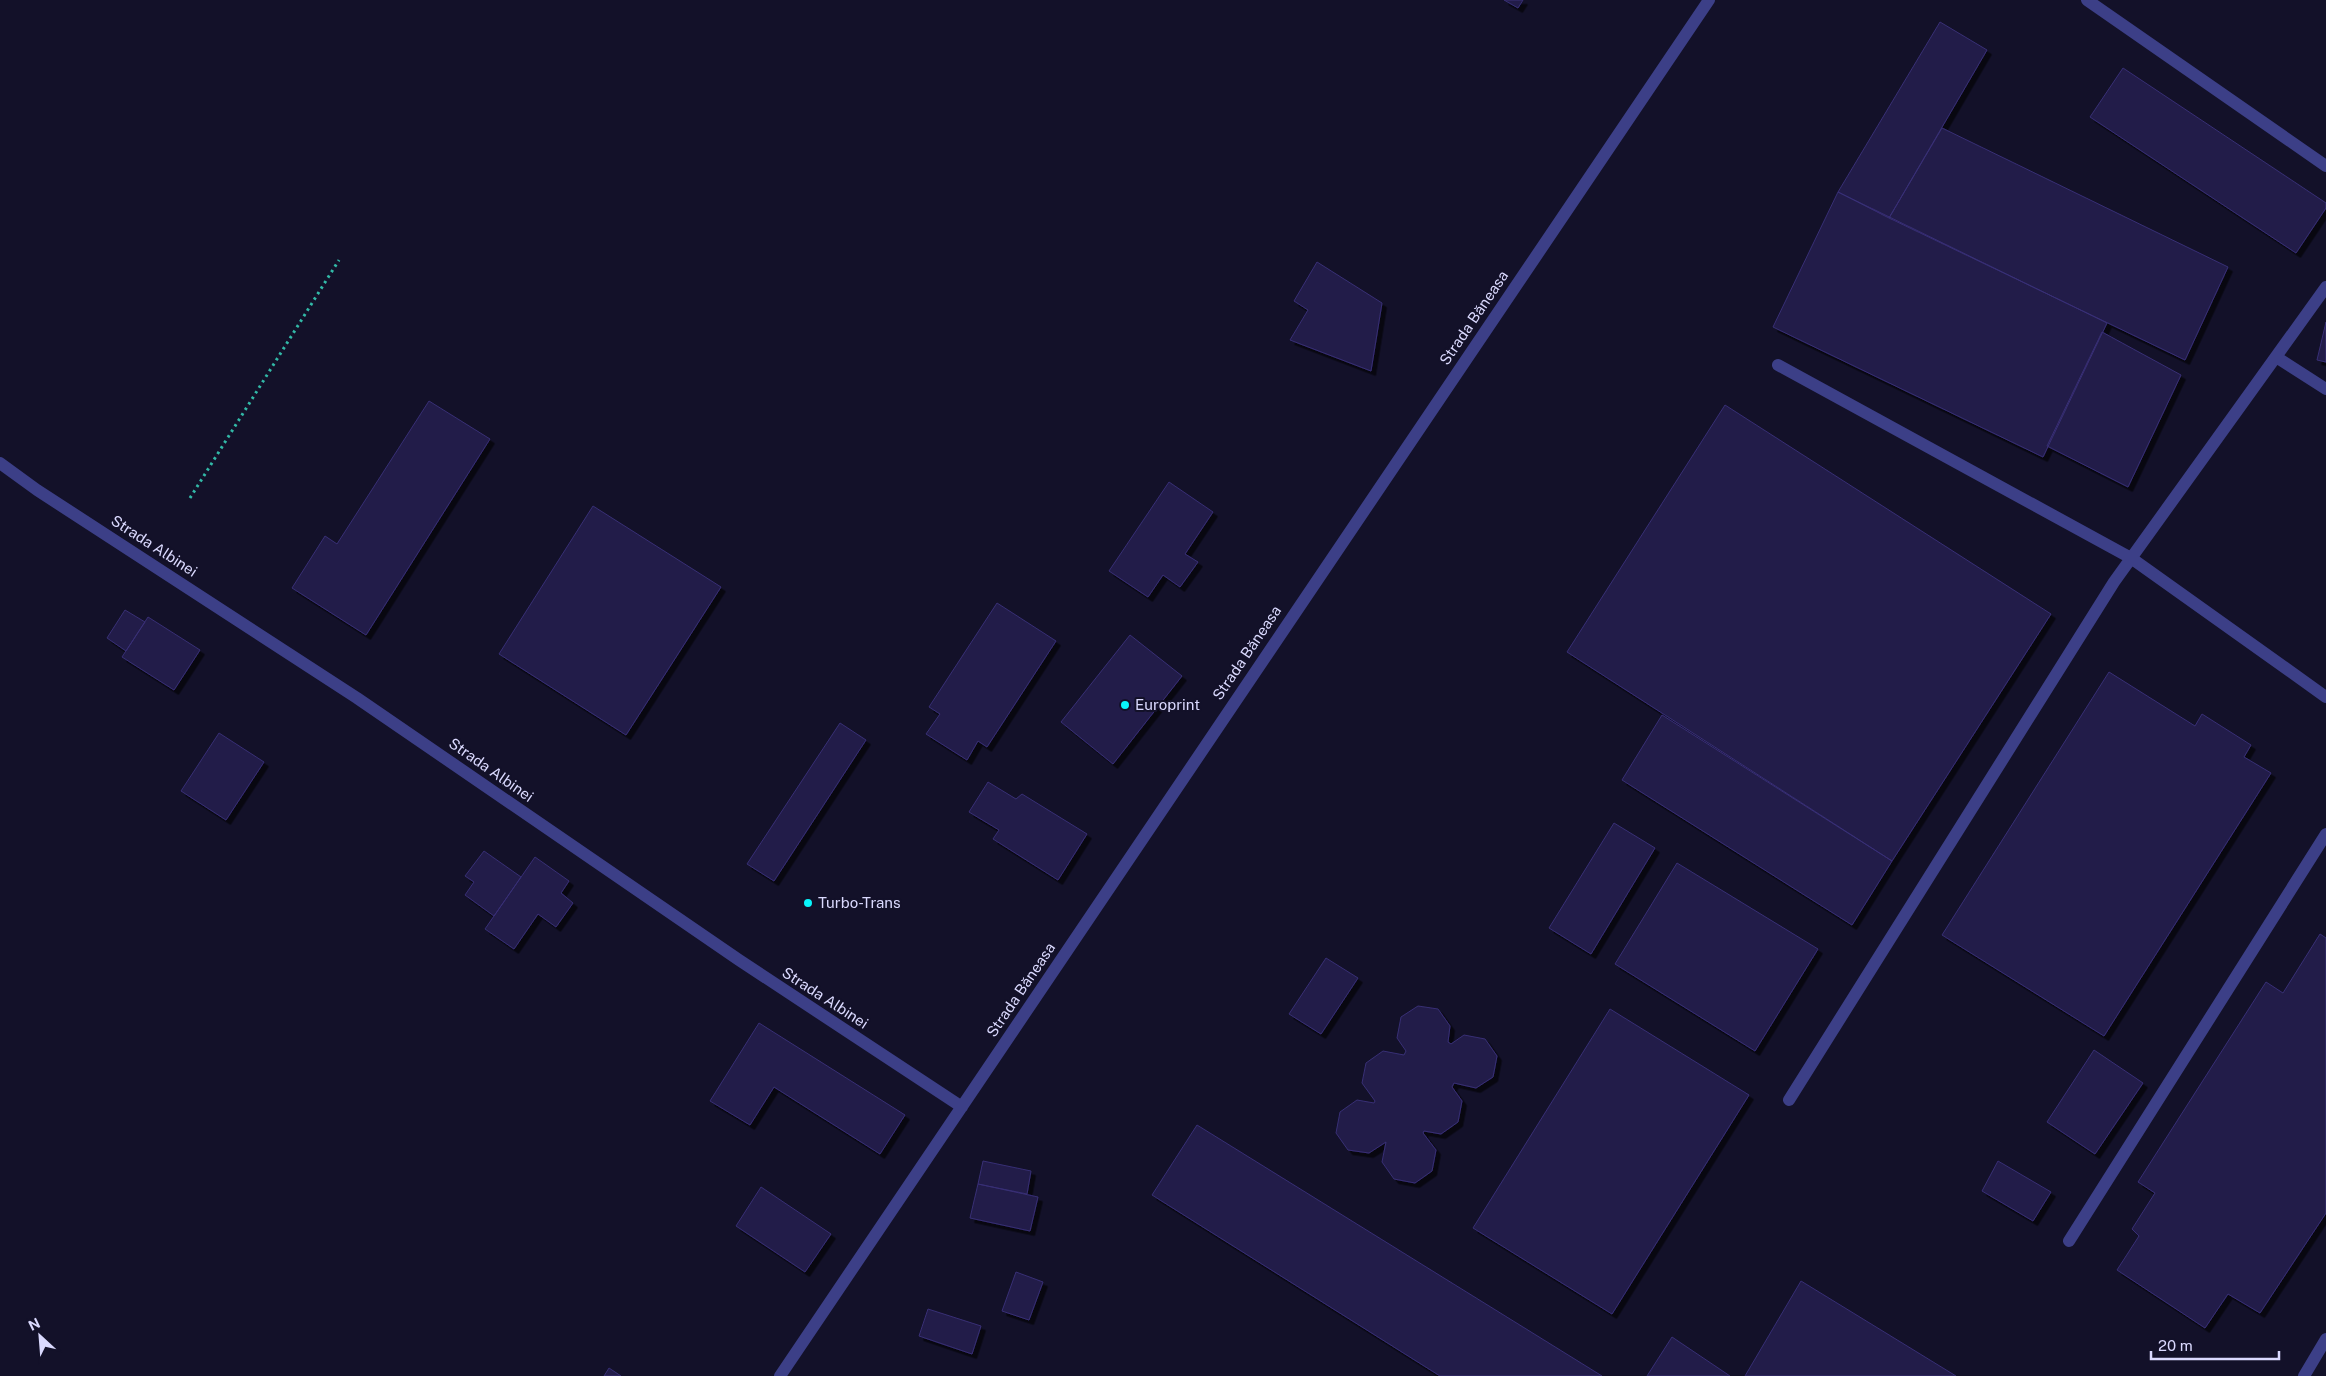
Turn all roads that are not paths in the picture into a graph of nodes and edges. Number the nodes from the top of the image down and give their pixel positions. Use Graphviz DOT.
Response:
graph roads {
  1 [pos="1709,0"];
  2 [pos="2086,0"];
  3 [pos="2326,166"];
  4 [pos="2326,287"];
  5 [pos="2276,356"];
  6 [pos="1778,366"];
  7 [pos="2326,389"];
  8 [pos="0,463"];
  9 [pos="2131,558"];
  10 [pos="2326,697"];
  11 [pos="2326,834"];
  12 [pos="1789,1100"];
  13 [pos="962,1107"];
  14 [pos="2070,1241"];
  15 [pos="2326,1339"];
  16 [pos="780,1376"];
  17 [pos="2304,1376"];
  1 -- 13 [label="street, Strada Băneasa"];
  2 -- 3 [label="street"];
  4 -- 5 [label="street"];
  5 -- 7 [label="street"];
  5 -- 9 [label="street"];
  6 -- 9 [label="street"];
  8 -- 13 [label="street, Strada Albinei"];
  9 -- 10 [label="street"];
  9 -- 12 [label="street"];
  11 -- 14 [label="street"];
  13 -- 16 [label="street, Strada Băneasa"];
  15 -- 17 [label="street"];
}
